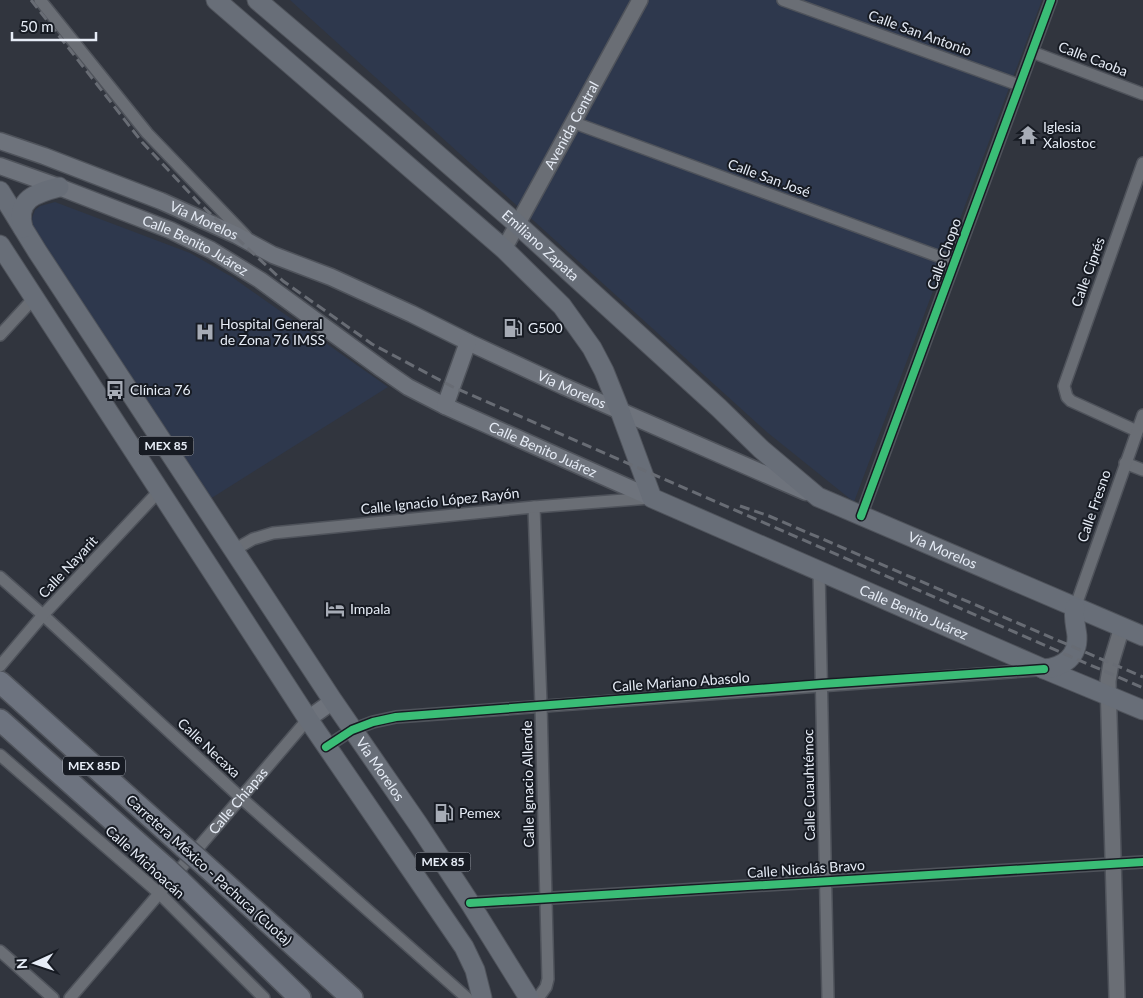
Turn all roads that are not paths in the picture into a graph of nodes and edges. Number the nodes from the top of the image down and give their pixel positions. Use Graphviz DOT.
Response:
graph roads {
  1 [pos="40,0"];
  2 [pos="216,0"];
  3 [pos="257,0"];
  4 [pos="640,0"];
  5 [pos="783,0"];
  6 [pos="1051,0"];
  7 [pos="1032,52"];
  8 [pos="1019,85"];
  9 [pos="1143,94"];
  10 [pos="572,122"];
  11 [pos="0,141"];
  12 [pos="1143,163"];
  13 [pos="0,166"];
  14 [pos="59,187"];
  15 [pos="0,191"];
  16 [pos="517,224"];
  17 [pos="23,228"];
  18 [pos="254,244"];
  19 [pos="0,245"];
  20 [pos="504,249"];
  21 [pos="954,262"];
  22 [pos="35,297"];
  23 [pos="0,335"];
  24 [pos="468,342"];
  25 [pos="445,406"];
  26 [pos="620,411"];
  27 [pos="1143,415"];
  28 [pos="1137,430"];
  29 [pos="1125,463"];
  30 [pos="1143,470"];
  31 [pos="160,490"];
  32 [pos="818,496"];
  33 [pos="652,498"];
  34 [pos="534,507"];
  35 [pos="861,516"];
  36 [pos="234,550"];
  37 [pos="819,570"];
  38 [pos="0,577"];
  39 [pos="1075,608"];
  40 [pos="43,615"];
  41 [pos="1122,628"];
  42 [pos="1143,636"];
  43 [pos="1044,669"];
  44 [pos="1,678"];
  45 [pos="822,684"];
  46 [pos="1108,696"];
  47 [pos="333,701"];
  48 [pos="541,705"];
  49 [pos="1143,710"];
  50 [pos="308,719"];
  51 [pos="0,720"];
  52 [pos="352,730"];
  53 [pos="326,746"];
  54 [pos="0,754"];
  55 [pos="240,797"];
  56 [pos="1143,862"];
  57 [pos="1113,863"];
  58 [pos="826,880"];
  59 [pos="158,893"];
  60 [pos="546,898"];
  61 [pos="470,903"];
  62 [pos="0,951"];
  63 [pos="53,998"];
  64 [pos="70,998"];
  65 [pos="264,998"];
  66 [pos="300,998"];
  67 [pos="352,998"];
  68 [pos="466,998"];
  69 [pos="482,998"];
  70 [pos="529,998"];
  71 [pos="538,998"];
  72 [pos="828,998"];
  73 [pos="1117,998"];
  1 -- 18 [label="street"];
  2 -- 20 [label="main road, Emiliano Zapata"];
  3 -- 16 [label="main road, Emiliano Zapata"];
  4 -- 10 [label="street, Avenida Central"];
  5 -- 8 [label="street, Calle San Antonio"];
  6 -- 7 [label="street, Calle Chopo"];
  7 -- 8 [label="street, Calle Chopo"];
  7 -- 9 [label="street, Calle Caoba"];
  8 -- 21 [label="street, Calle Chopo"];
  10 -- 16 [label="street, Avenida Central"];
  10 -- 21 [label="street, Calle San José"];
  11 -- 18 [label="main road, Vía Morelos"];
  12 -- 28 [label="street, Calle Ciprés"];
  13 -- 14 [label="main road, Calle Benito Juárez"];
  14 -- 17 [label="main road"];
  14 -- 25 [label="main road, Calle Benito Juárez"];
  15 -- 17 [label="main road, Vía Morelos / MEX 85"];
  16 -- 20 [label="street, Avenida Central"];
  16 -- 32 [label="main road, Emiliano Zapata"];
  17 -- 36 [label="main road, Vía Morelos / MEX 85"];
  18 -- 24 [label="main road, Vía Morelos"];
  19 -- 22 [label="main road, MEX 85"];
  20 -- 26 [label="main road, Emiliano Zapata"];
  21 -- 35 [label="street, Calle Chopo"];
  22 -- 23 [label="street"];
  22 -- 31 [label="main road, MEX 85"];
  24 -- 25 [label="main road"];
  24 -- 26 [label="main road, Vía Morelos"];
  25 -- 33 [label="main road, Calle Benito Juárez"];
  26 -- 32 [label="main road, Vía Morelos"];
  26 -- 33 [label="main road, Emiliano Zapata"];
  27 -- 28 [label="street, Calle Fresno"];
  28 -- 29 [label="street, Calle Fresno"];
  29 -- 30 [label="street"];
  29 -- 39 [label="street, Calle Fresno"];
  31 -- 40 [label="street, Calle Nayarit"];
  31 -- 50 [label="main road, MEX 85"];
  32 -- 35 [label="main road, Vía Morelos"];
  33 -- 34 [label="street, Calle Ignacio López Rayón"];
  33 -- 37 [label="main road, Calle Benito Juárez"];
  34 -- 36 [label="street, Calle Ignacio López Rayón"];
  34 -- 48 [label="street, Calle Ignacio Allende"];
  35 -- 39 [label="main road, Vía Morelos"];
  36 -- 47 [label="main road, Vía Morelos / MEX 85"];
  37 -- 43 [label="main road, Calle Benito Juárez"];
  37 -- 45 [label="street, Calle Cuauhtémoc"];
  38 -- 40 [label="street, Calle Necaxa"];
  39 -- 41 [label="main road, Vía Morelos"];
  39 -- 43 [label="main road"];
  40 -- 44 [label="street, Calle Nayarit"];
  40 -- 55 [label="street, Calle Necaxa"];
  41 -- 42 [label="main road, Vía Morelos"];
  41 -- 46 [label="street"];
  43 -- 45 [label="street, Calle Mariano Abasolo"];
  43 -- 46 [label="main road, Calle Benito Juárez"];
  44 -- 67 [label="highway, Carretera México - Pachuca (Cuota) / MEX 85D"];
  45 -- 48 [label="street, Calle Mariano Abasolo"];
  45 -- 58 [label="street, Calle Cuauhtémoc"];
  46 -- 49 [label="main road, Calle Benito Juárez"];
  46 -- 57 [label="street"];
  47 -- 50 [label="main road, Calle Chiapas"];
  47 -- 52 [label="main road, Vía Morelos / MEX 85"];
  48 -- 52 [label="street, Calle Mariano Abasolo"];
  48 -- 60 [label="street, Calle Ignacio Allende"];
  50 -- 53 [label="main road, MEX 85"];
  50 -- 55 [label="street, Calle Chiapas"];
  51 -- 66 [label="highway, Carretera México - Pachuca (Cuota) / MEX 85D"];
  52 -- 53 [label="street, Calle Mariano Abasolo"];
  52 -- 61 [label="main road, Vía Morelos / MEX 85"];
  53 -- 69 [label="main road, MEX 85"];
  54 -- 59 [label="street, Calle Michoacán"];
  55 -- 59 [label="street, Calle Chiapas"];
  55 -- 68 [label="street, Calle Necaxa"];
  56 -- 57 [label="street, Calle Nicolás Bravo"];
  57 -- 58 [label="street, Calle Nicolás Bravo"];
  57 -- 73 [label="street"];
  58 -- 60 [label="street, Calle Nicolás Bravo"];
  58 -- 72 [label="street, Calle Cuauhtémoc"];
  59 -- 64 [label="street, Calle Chiapas"];
  59 -- 65 [label="street, Calle Michoacán"];
  60 -- 61 [label="street, Calle Nicolás Bravo"];
  60 -- 71 [label="street, Calle Ignacio Allende"];
  61 -- 70 [label="main road, Vía Morelos / MEX 85"];
  62 -- 63 [label="street"];
}
